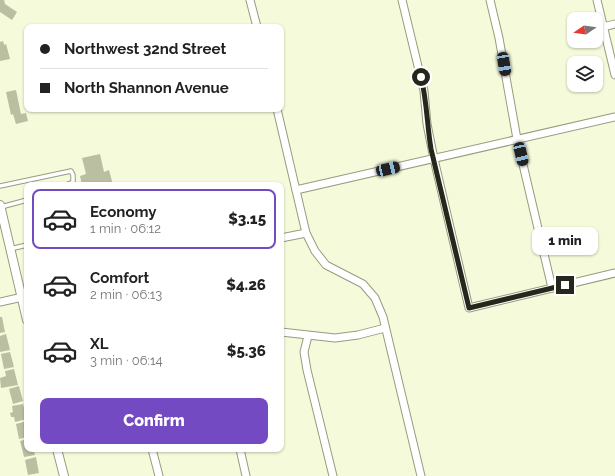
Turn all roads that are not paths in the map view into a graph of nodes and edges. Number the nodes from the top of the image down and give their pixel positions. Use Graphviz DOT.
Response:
graph roads {
  1 [pos="250,0"];
  2 [pos="402,0"];
  3 [pos="490,0"];
  4 [pos="597,0"];
  5 [pos="600,12"];
  6 [pos="256,24"];
  7 [pos="615,24"];
  8 [pos="603,27"];
  9 [pos="615,75"];
  10 [pos="278,112"];
  11 [pos="615,117"];
  12 [pos="517,139"];
  13 [pos="434,159"];
  14 [pos="73,182"];
  15 [pos="0,186"];
  16 [pos="296,190"];
  17 [pos="24,201"];
  18 [pos="1,210"];
  19 [pos="306,232"];
  20 [pos="284,237"];
  21 [pos="24,246"];
  22 [pos="10,249"];
  23 [pos="615,273"];
  24 [pos="552,288"];
  25 [pos="24,297"];
  26 [pos="0,302"];
  27 [pos="385,328"];
  28 [pos="284,332"];
  29 [pos="308,336"];
  30 [pos="58,452"];
  31 [pos="153,452"];
  32 [pos="241,452"];
  33 [pos="64,476"];
  34 [pos="159,476"];
  35 [pos="246,476"];
  36 [pos="333,476"];
  37 [pos="421,476"];
  1 -- 6 [label="street"];
  2 -- 13 [label="street"];
  3 -- 12 [label="street"];
  4 -- 5 [label="street"];
  7 -- 8 [label="street"];
  8 -- 9 [label="street"];
  10 -- 16 [label="street"];
  11 -- 12 [label="street"];
  12 -- 13 [label="street"];
  12 -- 24 [label="street"];
  13 -- 16 [label="street"];
  13 -- 24 [label="street"];
  14 -- 15 [label="lane"];
  16 -- 19 [label="street"];
  17 -- 18 [label="lane"];
  18 -- 22 [label="street"];
  19 -- 20 [label="street"];
  19 -- 27 [label="street"];
  21 -- 22 [label="lane"];
  22 -- 25 [label="street"];
  23 -- 24 [label="street"];
  25 -- 26 [label="street"];
  27 -- 29 [label="street"];
  27 -- 37 [label="street"];
  28 -- 29 [label="street"];
  29 -- 36 [label="street"];
  30 -- 33 [label="street"];
  31 -- 34 [label="street"];
  32 -- 35 [label="street"];
}
